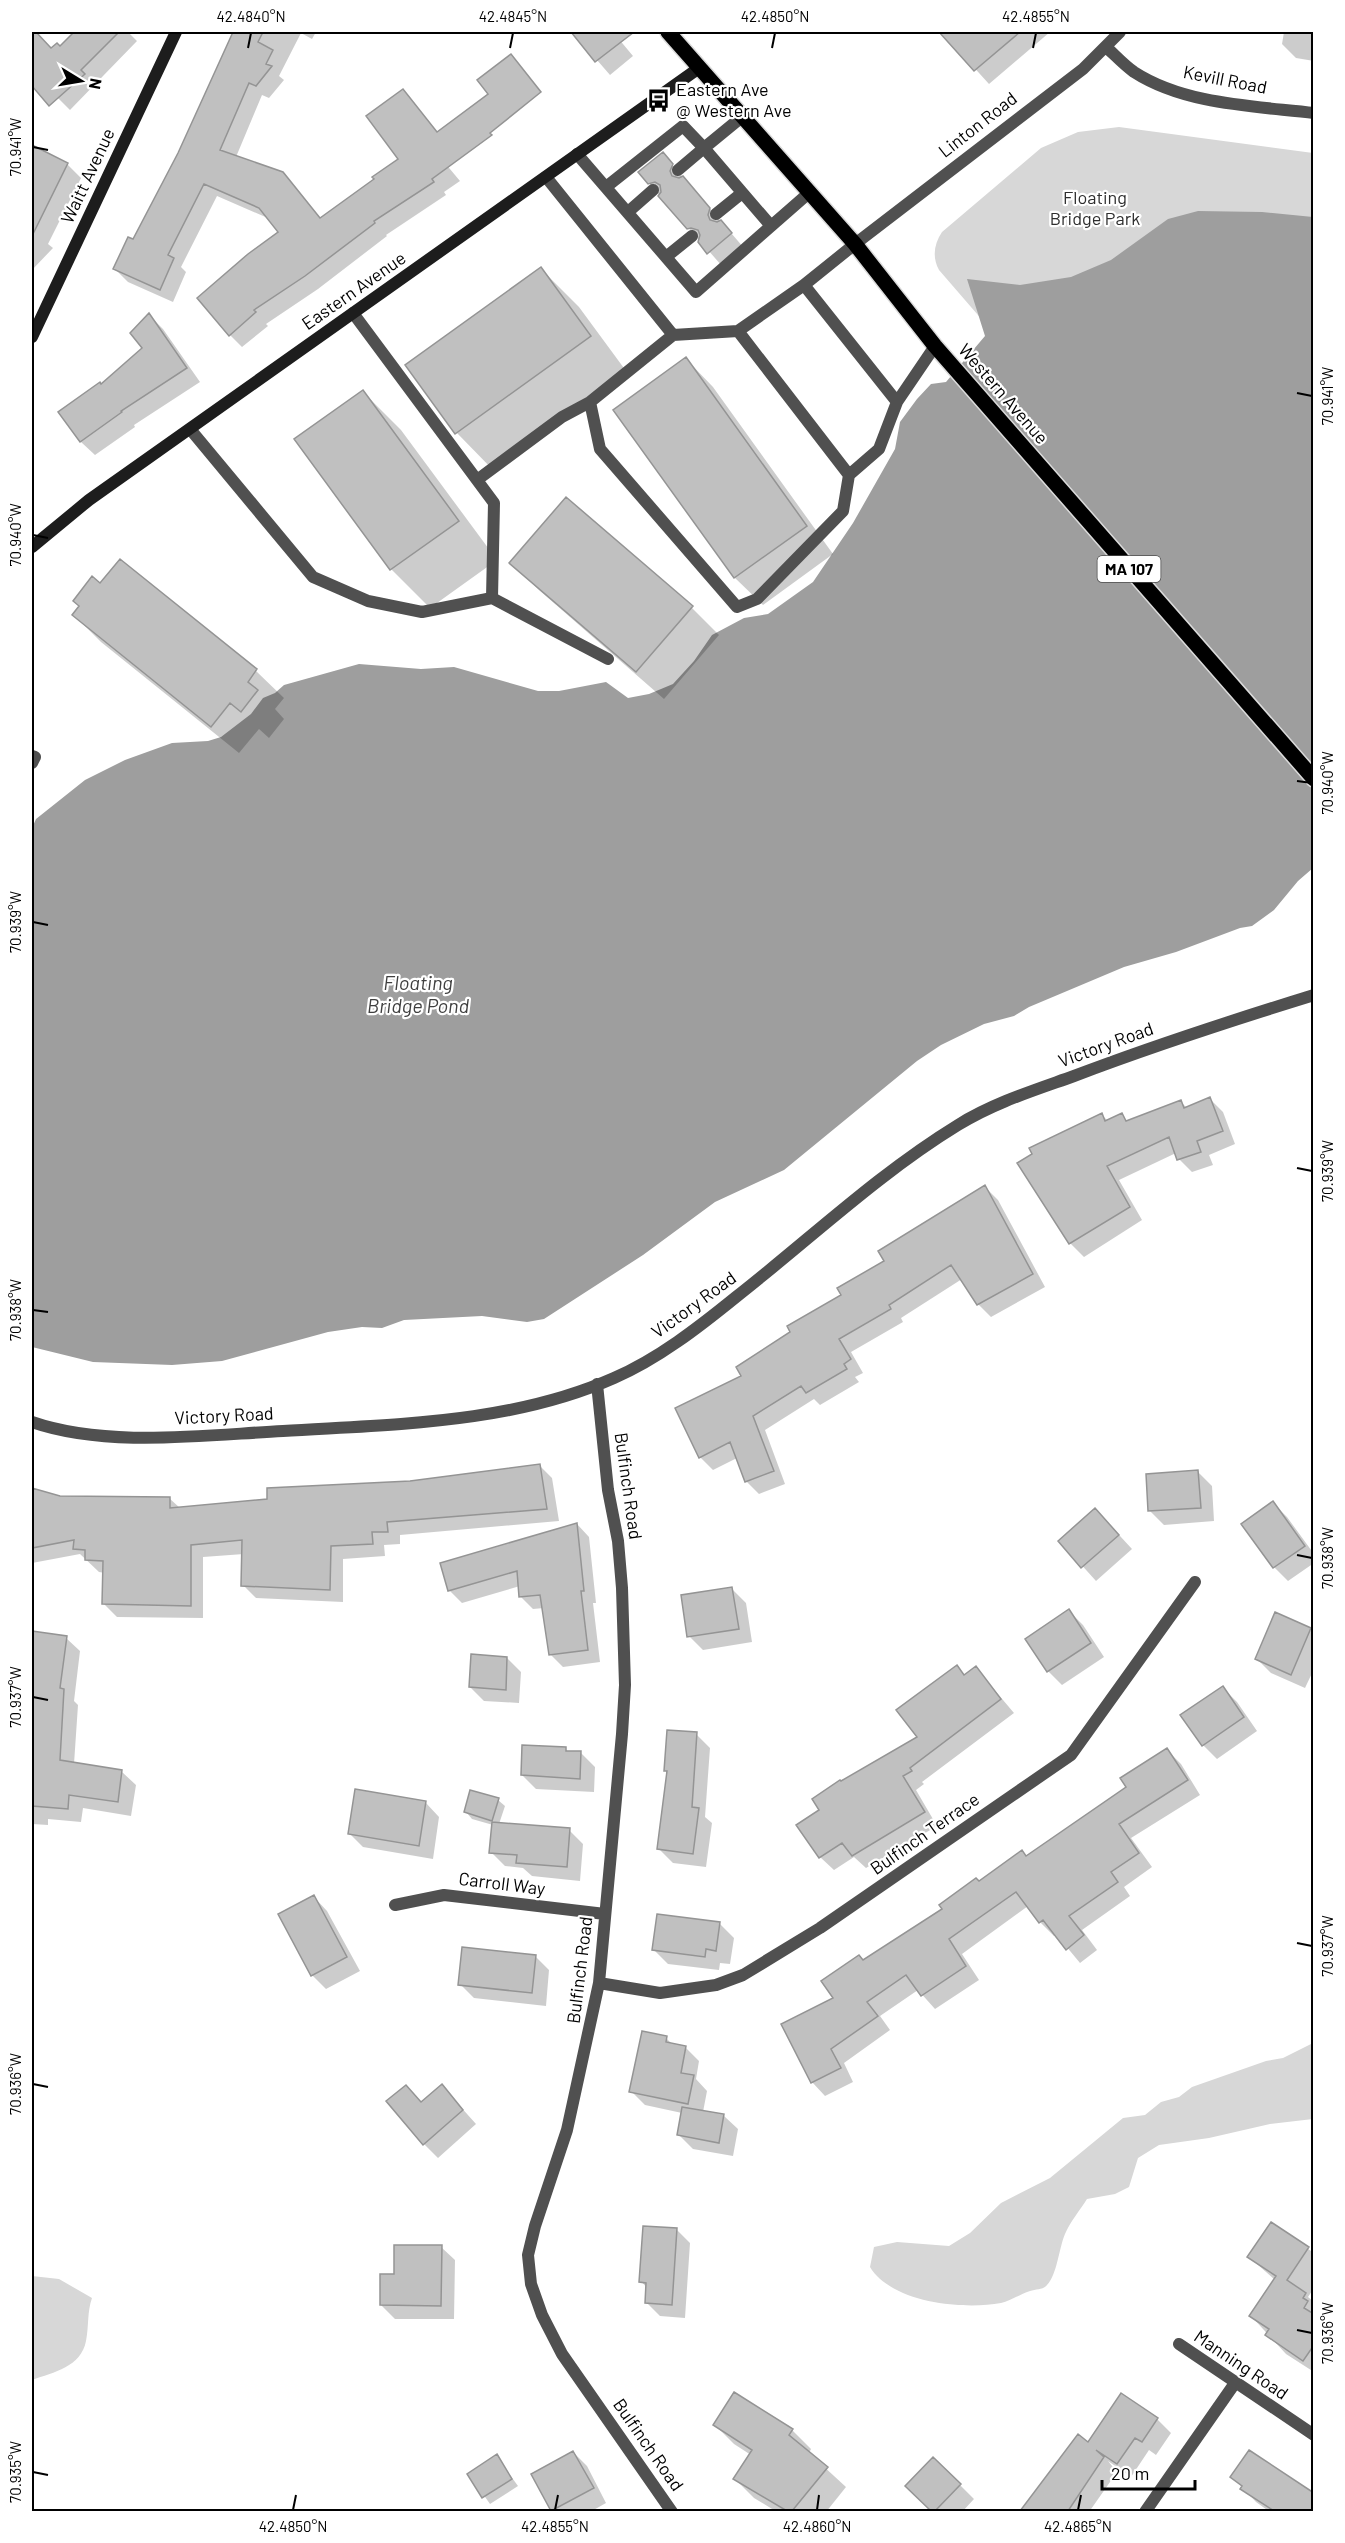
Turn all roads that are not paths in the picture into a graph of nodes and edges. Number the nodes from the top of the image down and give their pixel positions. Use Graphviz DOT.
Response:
graph roads {
  1 [pos="177,32"];
  2 [pos="668,32"];
  3 [pos="1120,32"];
  4 [pos="1106,47"];
  5 [pos="699,68"];
  6 [pos="1314,113"];
  7 [pos="743,116"];
  8 [pos="704,148"];
  9 [pos="577,154"];
  10 [pos="678,170"];
  11 [pos="546,177"];
  12 [pos="606,187"];
  13 [pos="653,190"];
  14 [pos="810,192"];
  15 [pos="742,193"];
  16 [pos="628,212"];
  17 [pos="716,214"];
  18 [pos="771,226"];
  19 [pos="692,236"];
  20 [pos="855,244"];
  21 [pos="666,257"];
  22 [pos="804,285"];
  23 [pos="353,314"];
  24 [pos="738,331"];
  25 [pos="673,335"];
  26 [pos="32,337"];
  27 [pos="935,346"];
  28 [pos="590,402"];
  29 [pos="897,402"];
  30 [pos="190,429"];
  31 [pos="849,475"];
  32 [pos="477,480"];
  33 [pos="32,547"];
  34 [pos="492,598"];
  35 [pos="608,659"];
  36 [pos="32,756"];
  37 [pos="32,763"];
  38 [pos="1314,779"];
  39 [pos="1314,995"];
  40 [pos="597,1384"];
  41 [pos="32,1422"];
  42 [pos="1195,1582"];
  43 [pos="394,1905"];
  44 [pos="605,1914"];
  45 [pos="599,1983"];
  46 [pos="1179,2344"];
  47 [pos="1235,2383"];
  48 [pos="1314,2435"];
  49 [pos="672,2511"];
  50 [pos="1145,2511"];
  1 -- 26 [label="main road, Waitt Avenue"];
  2 -- 5 [label="main road, Western Avenue / MA 107"];
  3 -- 4 [label="street, Linton Road"];
  4 -- 6 [label="street, Kevill Road"];
  4 -- 20 [label="street, Linton Road"];
  5 -- 7 [label="main road, Western Avenue / MA 107"];
  5 -- 9 [label="main road, Eastern Avenue"];
  7 -- 8 [label="street"];
  7 -- 14 [label="main road, Western Avenue / MA 107"];
  8 -- 10 [label="street"];
  8 -- 12 [label="street"];
  8 -- 15 [label="street"];
  9 -- 11 [label="main road, Eastern Avenue"];
  9 -- 12 [label="street"];
  11 -- 23 [label="main road, Eastern Avenue"];
  11 -- 25 [label="street"];
  12 -- 16 [label="street"];
  13 -- 16 [label="street"];
  14 -- 18 [label="street"];
  14 -- 20 [label="main road, Western Avenue / MA 107"];
  15 -- 17 [label="street"];
  15 -- 18 [label="street"];
  16 -- 21 [label="street"];
  18 -- 21 [label="street"];
  19 -- 21 [label="street"];
  20 -- 22 [label="street, Linton Road"];
  20 -- 27 [label="main road, Western Avenue / MA 107"];
  22 -- 24 [label="street, Linton Road"];
  22 -- 29 [label="street"];
  23 -- 30 [label="main road, Eastern Avenue"];
  23 -- 32 [label="street"];
  24 -- 25 [label="street"];
  24 -- 31 [label="street"];
  25 -- 28 [label="street"];
  27 -- 29 [label="street"];
  27 -- 38 [label="main road, Western Avenue / MA 107"];
  28 -- 31 [label="street"];
  28 -- 32 [label="street"];
  29 -- 31 [label="street"];
  30 -- 33 [label="main road, Eastern Avenue"];
  30 -- 34 [label="street"];
  32 -- 34 [label="street"];
  34 -- 35 [label="street"];
  36 -- 37 [label="street"];
  39 -- 40 [label="street, Victory Road"];
  40 -- 41 [label="street, Victory Road"];
  40 -- 44 [label="street, Bulfinch Road"];
  42 -- 45 [label="street, Bulfinch Terrace"];
  43 -- 44 [label="street, Carroll Way"];
  44 -- 45 [label="street, Bulfinch Road"];
  45 -- 49 [label="street, Bulfinch Road"];
  46 -- 47 [label="street, Manning Road"];
  47 -- 48 [label="street, Manning Road"];
  47 -- 50 [label="street"];
}
